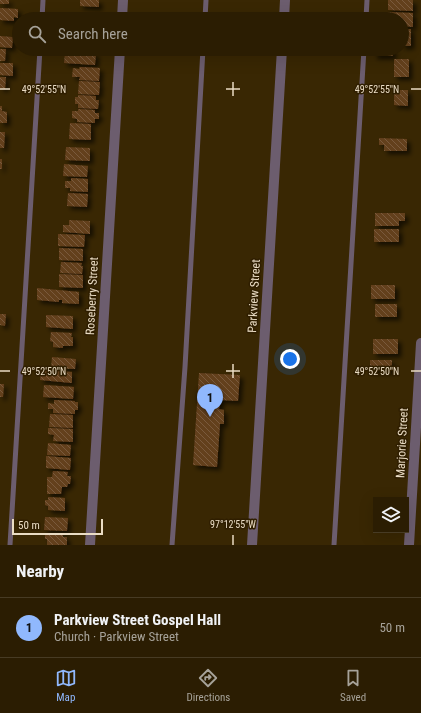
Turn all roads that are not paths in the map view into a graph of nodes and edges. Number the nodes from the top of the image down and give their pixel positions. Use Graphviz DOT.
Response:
graph roads {
  1 [pos="43,0"];
  2 [pos="123,0"];
  3 [pos="206,0"];
  4 [pos="285,0"];
  5 [pos="367,0"];
  6 [pos="42,12"];
  7 [pos="122,12"];
  8 [pos="205,12"];
  9 [pos="284,12"];
  10 [pos="366,12"];
  11 [pos="40,56"];
  12 [pos="120,56"];
  13 [pos="203,56"];
  14 [pos="282,56"];
  15 [pos="364,56"];
  16 [pos="421,343"];
  17 [pos="10,545"];
  18 [pos="90,545"];
  19 [pos="172,545"];
  20 [pos="252,545"];
  21 [pos="334,545"];
  22 [pos="409,545"];
  1 -- 6 [label="lane"];
  2 -- 7 [label="street"];
  3 -- 8 [label="lane"];
  4 -- 9 [label="street"];
  5 -- 10 [label="lane"];
  11 -- 17 [label="lane"];
  12 -- 18 [label="street, Roseberry Street"];
  13 -- 19 [label="lane"];
  14 -- 20 [label="street, Parkview Street"];
  15 -- 21 [label="lane"];
  16 -- 22 [label="street, Marjorie Street"];
}
